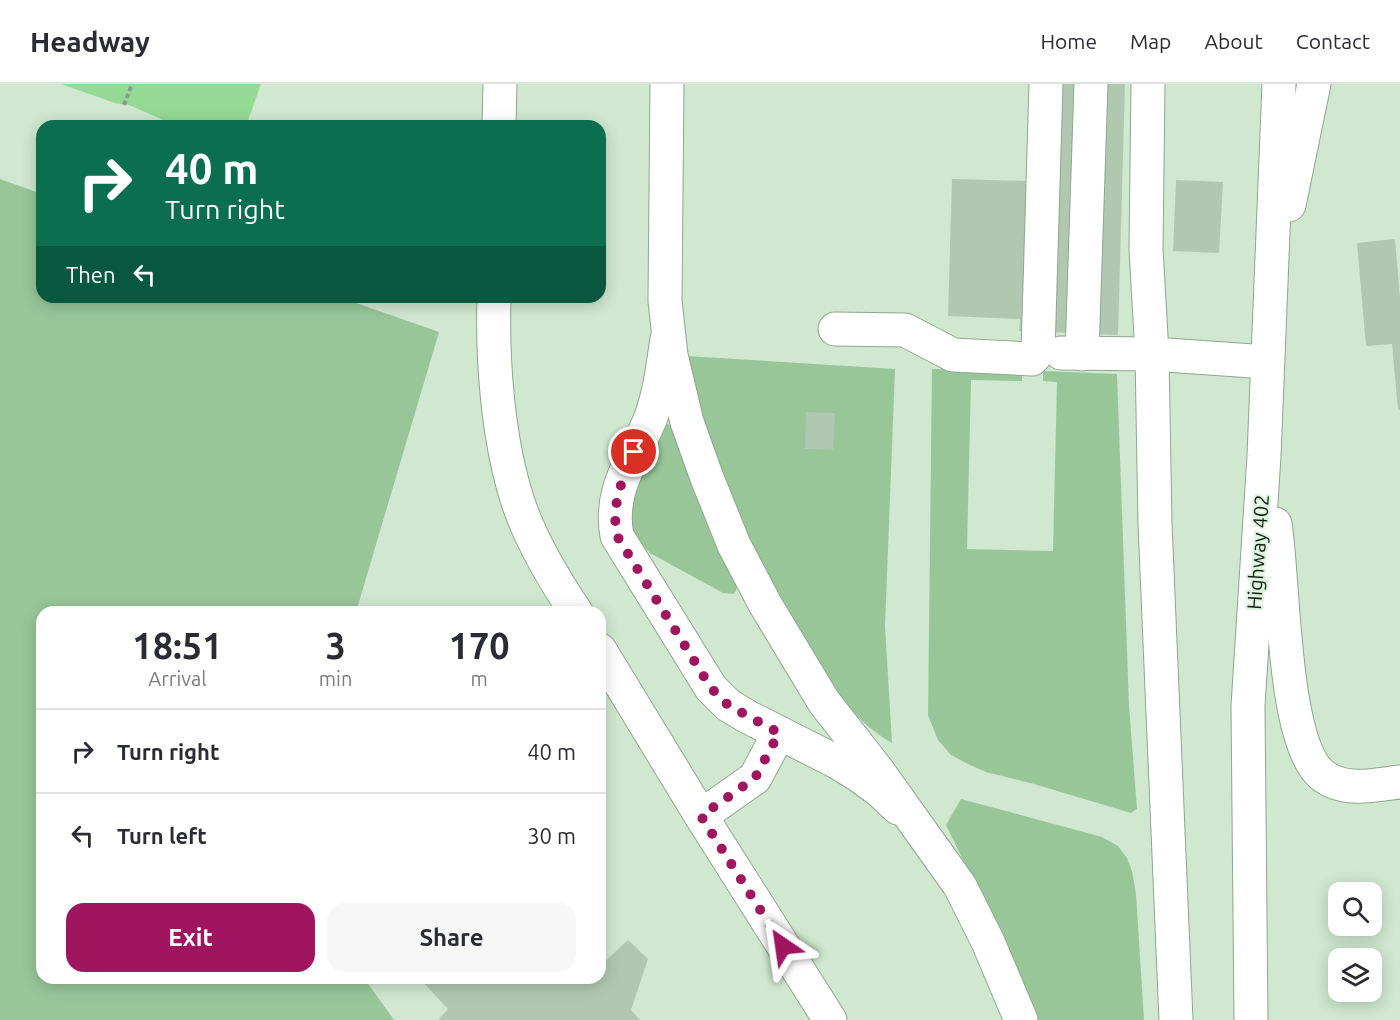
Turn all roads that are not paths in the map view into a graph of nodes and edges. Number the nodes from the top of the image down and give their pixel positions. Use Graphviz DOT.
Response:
graph roads {
  1 [pos="500,84"];
  2 [pos="668,84"];
  3 [pos="1046,84"];
  4 [pos="1091,84"];
  5 [pos="1148,84"];
  6 [pos="1279,84"];
  7 [pos="1301,84"];
  8 [pos="1314,84"];
  9 [pos="499,120"];
  10 [pos="1295,177"];
  11 [pos="494,303"];
  12 [pos="1269,306"];
  13 [pos="668,328"];
  14 [pos="835,329"];
  15 [pos="1038,352"];
  16 [pos="1082,354"];
  17 [pos="1152,354"];
  18 [pos="1267,362"];
  19 [pos="1264,456"];
  20 [pos="572,606"];
  21 [pos="606,660"];
  22 [pos="779,733"];
  23 [pos="1400,782"];
  24 [pos="701,816"];
  25 [pos="917,827"];
  26 [pos="830,1020"];
  27 [pos="1021,1020"];
  28 [pos="1176,1020"];
  29 [pos="1251,1020"];
  1 -- 9 [label="main road"];
  2 -- 13 [label="main road"];
  3 -- 15 [label="main road"];
  4 -- 16 [label="main road"];
  5 -- 17 [label="main road"];
  6 -- 12 [label="main road, Highway 402"];
  7 -- 10 [label="main road"];
  8 -- 10 [label="main road"];
  10 -- 12 [label="main road"];
  11 -- 20 [label="main road"];
  12 -- 18 [label="main road, Highway 402"];
  13 -- 22 [label="main road"];
  13 -- 25 [label="main road"];
  14 -- 15 [label="main road"];
  15 -- 16 [label="main road"];
  16 -- 17 [label="main road"];
  17 -- 18 [label="main road"];
  17 -- 28 [label="main road"];
  18 -- 19 [label="main road, Highway 402"];
  19 -- 23 [label="main road"];
  19 -- 29 [label="main road, Highway 402"];
  21 -- 24 [label="main road"];
  22 -- 24 [label="main road"];
  22 -- 25 [label="main road"];
  24 -- 26 [label="main road"];
  25 -- 27 [label="main road"];
}
